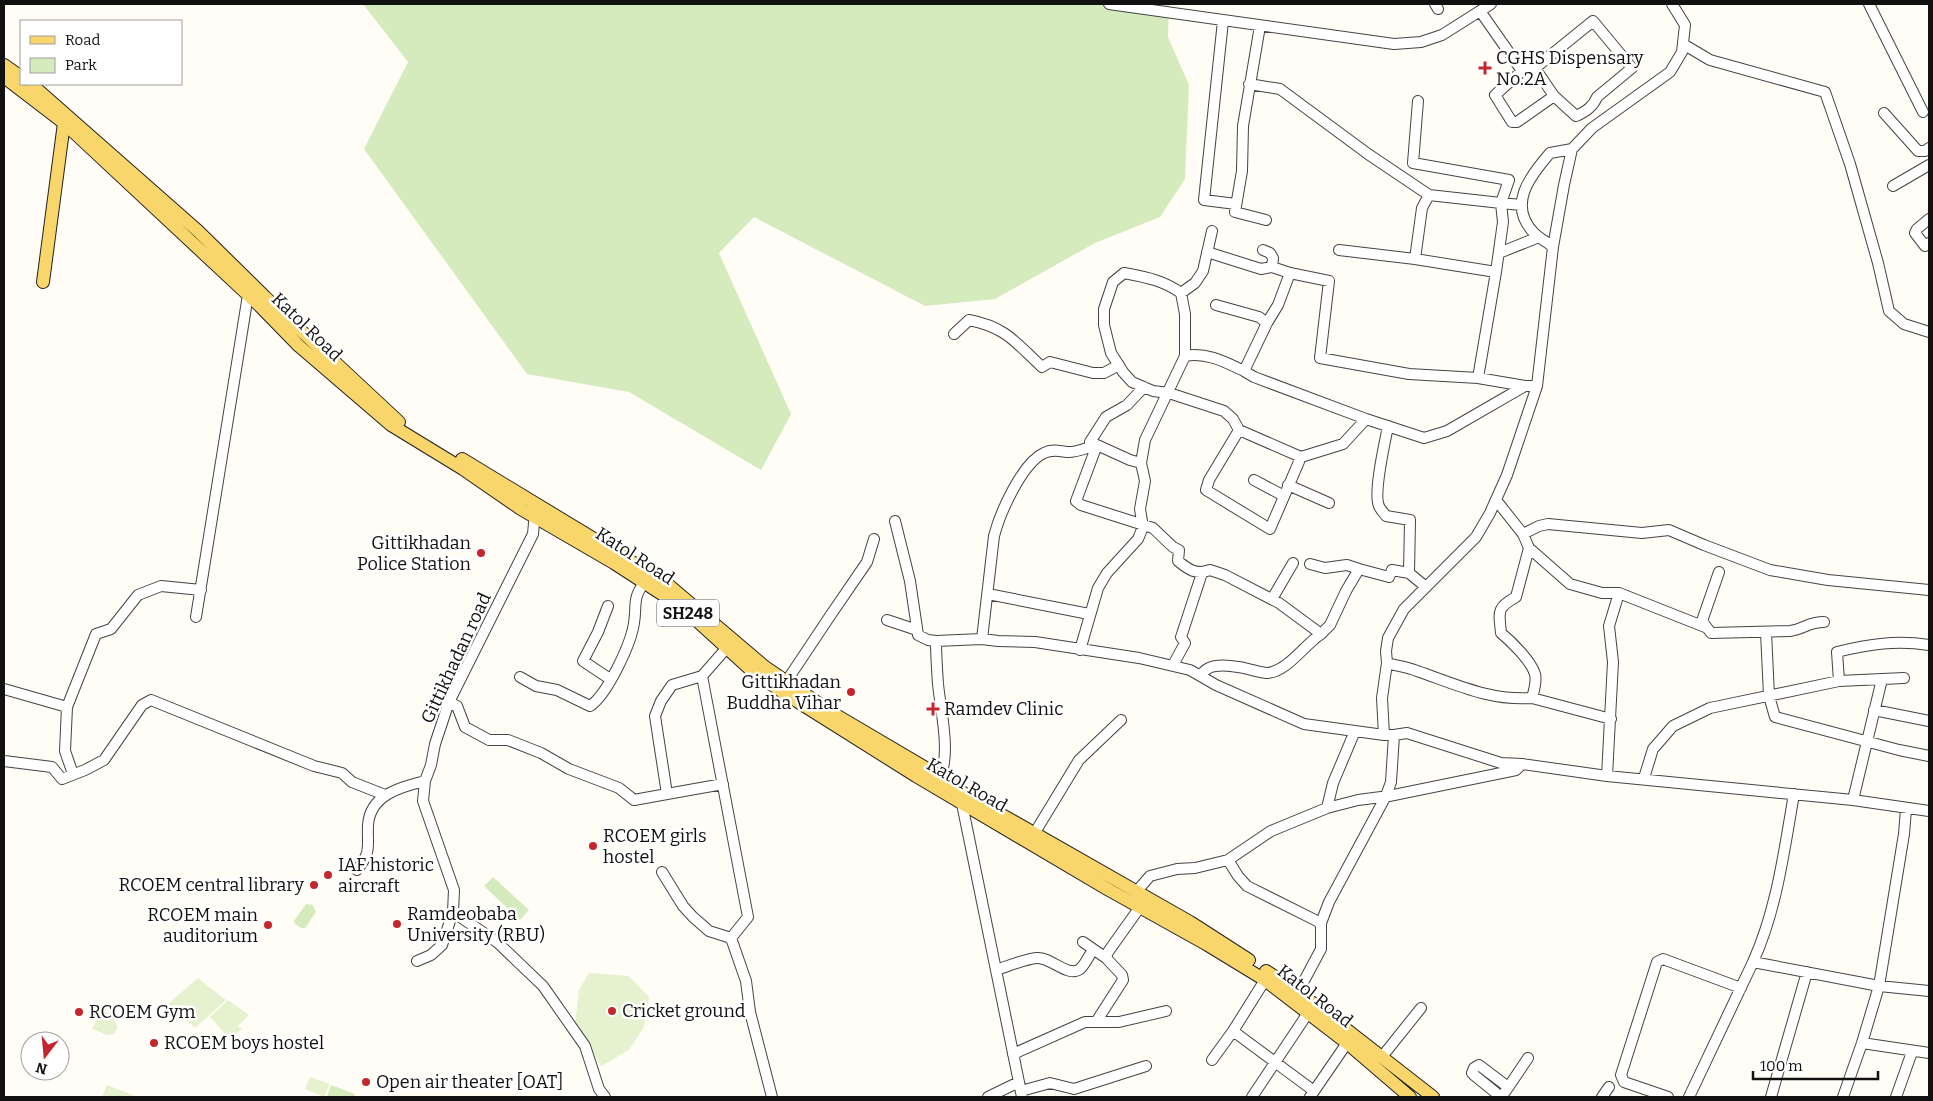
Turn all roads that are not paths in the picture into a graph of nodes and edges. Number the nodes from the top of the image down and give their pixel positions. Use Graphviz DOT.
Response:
graph roads {
  1 [pos="1109,4"];
  2 [pos="1491,4"];
  3 [pos="1672,4"];
  4 [pos="1869,4"];
  5 [pos="1177,9"];
  6 [pos="1480,11"];
  7 [pos="1223,21"];
  8 [pos="1260,26"];
  9 [pos="1683,44"];
  10 [pos="4,65"];
  11 [pos="1535,68"];
  12 [pos="1522,71"];
  13 [pos="20,76"];
  14 [pos="4,77"];
  15 [pos="1249,84"];
  16 [pos="32,85"];
  17 [pos="1554,96"];
  18 [pos="1418,100"];
  19 [pos="1911,106"];
  20 [pos="1884,113"];
  21 [pos="1926,114"];
  22 [pos="66,119"];
  23 [pos="1929,148"];
  24 [pos="1572,149"];
  25 [pos="1929,165"];
  26 [pos="1892,186"];
  27 [pos="1429,195"];
  28 [pos="1501,203"];
  29 [pos="1236,204"];
  30 [pos="1521,205"];
  31 [pos="1929,219"];
  32 [pos="1266,220"];
  33 [pos="1212,231"];
  34 [pos="1539,237"];
  35 [pos="1929,243"];
  36 [pos="1553,247"];
  37 [pos="1263,250"];
  38 [pos="1339,250"];
  39 [pos="1208,252"];
  40 [pos="1499,253"];
  41 [pos="1415,259"];
  42 [pos="1272,267"];
  43 [pos="1496,272"];
  44 [pos="1290,273"];
  45 [pos="43,282"];
  46 [pos="1181,293"];
  47 [pos="248,295"];
  48 [pos="1216,305"];
  49 [pos="1267,323"];
  50 [pos="1929,332"];
  51 [pos="954,334"];
  52 [pos="1185,356"];
  53 [pos="1119,365"];
  54 [pos="1244,371"];
  55 [pos="1478,378"];
  56 [pos="1525,386"];
  57 [pos="1536,386"];
  58 [pos="1144,387"];
  59 [pos="1169,393"];
  60 [pos="1366,419"];
  61 [pos="1388,426"];
  62 [pos="1238,430"];
  63 [pos="1096,445"];
  64 [pos="1301,457"];
  65 [pos="1141,463"];
  66 [pos="1254,480"];
  67 [pos="1288,485"];
  68 [pos="1284,496"];
  69 [pos="1496,500"];
  70 [pos="1329,504"];
  71 [pos="536,510"];
  72 [pos="895,521"];
  73 [pos="1143,527"];
  74 [pos="1523,534"];
  75 [pos="874,539"];
  76 [pos="1529,548"];
  77 [pos="1294,563"];
  78 [pos="1310,564"];
  79 [pos="1360,569"];
  80 [pos="1718,572"];
  81 [pos="1202,573"];
  82 [pos="1408,574"];
  83 [pos="644,583"];
  84 [pos="1426,587"];
  85 [pos="201,590"];
  86 [pos="1929,590"];
  87 [pos="1619,593"];
  88 [pos="988,594"];
  89 [pos="1272,599"];
  90 [pos="608,606"];
  91 [pos="1089,614"];
  92 [pos="196,617"];
  93 [pos="887,620"];
  94 [pos="1824,622"];
  95 [pos="1705,627"];
  96 [pos="917,630"];
  97 [pos="1766,632"];
  98 [pos="1321,634"];
  99 [pos="982,639"];
  100 [pos="936,641"];
  101 [pos="730,644"];
  102 [pos="1929,644"];
  103 [pos="1080,650"];
  104 [pos="1387,663"];
  105 [pos="1173,665"];
  106 [pos="1200,675"];
  107 [pos="702,676"];
  108 [pos="520,677"];
  109 [pos="1904,678"];
  110 [pos="610,679"];
  111 [pos="1882,679"];
  112 [pos="1839,681"];
  113 [pos="786,682"];
  114 [pos="4,688"];
  115 [pos="1769,696"];
  116 [pos="1532,698"];
  117 [pos="449,702"];
  118 [pos="67,707"];
  119 [pos="1874,710"];
  120 [pos="1611,718"];
  121 [pos="1121,720"];
  122 [pos="1929,721"];
  123 [pos="1355,731"];
  124 [pos="1389,735"];
  125 [pos="1866,742"];
  126 [pos="1929,756"];
  127 [pos="4,761"];
  128 [pos="1522,764"];
  129 [pos="73,774"];
  130 [pos="1607,776"];
  131 [pos="1644,778"];
  132 [pos="425,781"];
  133 [pos="939,783"];
  134 [pos="723,784"];
  135 [pos="960,791"];
  136 [pos="667,794"];
  137 [pos="1794,794"];
  138 [pos="385,795"];
  139 [pos="1386,796"];
  140 [pos="1853,800"];
  141 [pos="962,804"];
  142 [pos="1327,808"];
  143 [pos="1906,809"];
  144 [pos="1929,811"];
  145 [pos="1034,834"];
  146 [pos="1228,860"];
  147 [pos="357,870"];
  148 [pos="662,872"];
  149 [pos="1136,900"];
  150 [pos="454,912"];
  151 [pos="1321,923"];
  152 [pos="731,938"];
  153 [pos="1082,942"];
  154 [pos="1093,950"];
  155 [pos="1106,958"];
  156 [pos="417,961"];
  157 [pos="1754,962"];
  158 [pos="996,970"];
  159 [pos="1807,972"];
  160 [pos="1265,980"];
  161 [pos="1878,986"];
  162 [pos="1741,988"];
  163 [pos="1929,991"];
  164 [pos="1293,994"];
  165 [pos="1421,1008"];
  166 [pos="1166,1011"];
  167 [pos="1308,1013"];
  168 [pos="1096,1022"];
  169 [pos="1233,1031"];
  170 [pos="1347,1043"];
  171 [pos="1862,1044"];
  172 [pos="1912,1052"];
  173 [pos="1929,1053"];
  174 [pos="1013,1054"];
  175 [pos="1381,1058"];
  176 [pos="1528,1058"];
  177 [pos="1212,1060"];
  178 [pos="1274,1061"];
  179 [pos="1146,1066"];
  180 [pos="1414,1083"];
  181 [pos="1508,1087"];
  182 [pos="1608,1087"];
  183 [pos="1021,1090"];
  184 [pos="1312,1094"];
  185 [pos="1406,1096"];
  186 [pos="605,1097"];
  187 [pos="772,1097"];
  188 [pos="988,1097"];
  189 [pos="1252,1097"];
  190 [pos="1433,1097"];
  191 [pos="1501,1097"];
  192 [pos="1602,1097"];
  193 [pos="1668,1097"];
  194 [pos="1689,1097"];
  195 [pos="1771,1097"];
  196 [pos="1843,1097"];
  197 [pos="1896,1097"];
  1 -- 5 [label="street"];
  2 -- 6 [label="street"];
  3 -- 9 [label="street"];
  4 -- 21 [label="street"];
  5 -- 7 [label="street"];
  6 -- 8 [label="street"];
  6 -- 12 [label="street"];
  7 -- 8 [label="street"];
  7 -- 29 [label="street"];
  8 -- 15 [label="street"];
  9 -- 24 [label="street"];
  9 -- 50 [label="street"];
  10 -- 13 [label="main road"];
  11 -- 12 [label="street"];
  11 -- 17 [label="street"];
  11 -- 17 [label="street"];
  12 -- 17 [label="street"];
  14 -- 22 [label="main road, Katol Road / SH248"];
  15 -- 27 [label="street"];
  15 -- 29 [label="street"];
  16 -- 22 [label="main road, Katol Road / SH248"];
  18 -- 28 [label="street"];
  19 -- 21 [label="street"];
  20 -- 23 [label="street"];
  22 -- 45 [label="main road"];
  22 -- 47 [label="main road, Katol Road / SH248"];
  22 -- 71 [label="main road, Katol Road / SH248"];
  24 -- 30 [label="street"];
  24 -- 36 [label="street"];
  25 -- 26 [label="street"];
  27 -- 28 [label="street"];
  27 -- 41 [label="street"];
  28 -- 30 [label="street"];
  28 -- 40 [label="street"];
  29 -- 32 [label="street"];
  30 -- 34 [label="street"];
  31 -- 35 [label="street"];
  33 -- 39 [label="street"];
  34 -- 36 [label="street"];
  34 -- 40 [label="street"];
  36 -- 57 [label="street"];
  37 -- 42 [label="street"];
  38 -- 41 [label="street"];
  39 -- 42 [label="street"];
  39 -- 46 [label="street"];
  40 -- 43 [label="street"];
  41 -- 43 [label="street"];
  42 -- 44 [label="street"];
  43 -- 55 [label="street"];
  44 -- 49 [label="street"];
  44 -- 55 [label="street"];
  46 -- 52 [label="street"];
  46 -- 53 [label="street"];
  47 -- 71 [label="main road, Katol Road / SH248"];
  47 -- 85 [label="street"];
  48 -- 49 [label="street"];
  49 -- 54 [label="street"];
  51 -- 53 [label="street"];
  52 -- 54 [label="street"];
  52 -- 59 [label="street"];
  53 -- 58 [label="street"];
  54 -- 60 [label="street"];
  55 -- 56 [label="street"];
  56 -- 57 [label="street"];
  56 -- 61 [label="street"];
  57 -- 69 [label="street"];
  58 -- 59 [label="street"];
  58 -- 63 [label="street"];
  59 -- 62 [label="street"];
  59 -- 65 [label="street"];
  60 -- 61 [label="street"];
  60 -- 64 [label="street"];
  61 -- 82 [label="street"];
  62 -- 64 [label="street"];
  62 -- 68 [label="street"];
  63 -- 65 [label="street"];
  63 -- 73 [label="street"];
  63 -- 88 [label="street"];
  64 -- 67 [label="street"];
  65 -- 73 [label="street"];
  66 -- 68 [label="street"];
  67 -- 68 [label="street"];
  67 -- 70 [label="street"];
  69 -- 74 [label="street"];
  69 -- 84 [label="street"];
  71 -- 83 [label="main road, Katol Road / SH248"];
  71 -- 101 [label="main road, Katol Road / SH248"];
  71 -- 117 [label="street, Gittikhadan road"];
  72 -- 96 [label="street"];
  73 -- 81 [label="street"];
  73 -- 91 [label="street"];
  74 -- 76 [label="street"];
  74 -- 86 [label="street"];
  75 -- 113 [label="street"];
  76 -- 87 [label="street"];
  76 -- 116 [label="street"];
  77 -- 89 [label="street"];
  78 -- 79 [label="street"];
  79 -- 82 [label="street"];
  79 -- 98 [label="street"];
  80 -- 95 [label="street"];
  81 -- 89 [label="street"];
  81 -- 105 [label="street"];
  82 -- 84 [label="street"];
  83 -- 101 [label="main road, Katol Road / SH248"];
  83 -- 110 [label="street"];
  84 -- 104 [label="street"];
  85 -- 92 [label="street"];
  85 -- 118 [label="street"];
  87 -- 95 [label="street"];
  87 -- 120 [label="street"];
  88 -- 91 [label="street"];
  88 -- 99 [label="street"];
  89 -- 98 [label="street"];
  90 -- 110 [label="street"];
  91 -- 103 [label="street"];
  93 -- 96 [label="street"];
  94 -- 97 [label="street"];
  95 -- 97 [label="street"];
  96 -- 100 [label="street"];
  97 -- 115 [label="street"];
  98 -- 106 [label="street"];
  99 -- 100 [label="street"];
  99 -- 103 [label="street"];
  100 -- 133 [label="street"];
  101 -- 107 [label="street"];
  101 -- 113 [label="main road, Katol Road / SH248"];
  101 -- 133 [label="main road, Katol Road / SH248"];
  102 -- 112 [label="street"];
  103 -- 105 [label="street"];
  104 -- 116 [label="street"];
  104 -- 124 [label="street"];
  105 -- 106 [label="street"];
  106 -- 123 [label="street"];
  107 -- 134 [label="street"];
  107 -- 136 [label="street"];
  108 -- 110 [label="street"];
  109 -- 111 [label="street"];
  111 -- 112 [label="street"];
  111 -- 119 [label="street"];
  112 -- 115 [label="street"];
  113 -- 133 [label="main road, Katol Road / SH248"];
  114 -- 118 [label="street"];
  115 -- 125 [label="street"];
  115 -- 131 [label="street"];
  116 -- 120 [label="street"];
  117 -- 132 [label="street, Gittikhadan road"];
  117 -- 136 [label="street"];
  118 -- 129 [label="street"];
  119 -- 122 [label="street"];
  119 -- 125 [label="street"];
  120 -- 130 [label="street"];
  121 -- 145 [label="street"];
  123 -- 124 [label="street"];
  123 -- 142 [label="street"];
  124 -- 128 [label="street"];
  124 -- 139 [label="street"];
  125 -- 126 [label="street"];
  125 -- 140 [label="street"];
  127 -- 129 [label="street"];
  128 -- 130 [label="street"];
  128 -- 139 [label="street"];
  129 -- 138 [label="street"];
  130 -- 131 [label="street"];
  131 -- 137 [label="street"];
  132 -- 138 [label="street"];
  132 -- 150 [label="street, Gittikhadan road"];
  133 -- 135 [label="main road, Katol Road / SH248"];
  133 -- 141 [label="main road, Katol Road / SH248"];
  134 -- 136 [label="street"];
  134 -- 152 [label="street"];
  135 -- 141 [label="street"];
  135 -- 145 [label="main road, Katol Road / SH248"];
  137 -- 140 [label="street"];
  137 -- 157 [label="street"];
  138 -- 147 [label="street"];
  139 -- 142 [label="street"];
  139 -- 151 [label="street"];
  140 -- 143 [label="street"];
  141 -- 149 [label="main road, Katol Road / SH248"];
  141 -- 158 [label="street"];
  142 -- 146 [label="street"];
  143 -- 144 [label="street"];
  143 -- 161 [label="street"];
  145 -- 149 [label="main road, Katol Road / SH248"];
  146 -- 149 [label="street"];
  146 -- 151 [label="street"];
  148 -- 152 [label="street"];
  149 -- 155 [label="street"];
  149 -- 160 [label="main road, Katol Road / SH248"];
  149 -- 164 [label="main road, Katol Road / SH248"];
  150 -- 156 [label="street, Gittikhadan road"];
  150 -- 186 [label="street"];
  151 -- 164 [label="street"];
  152 -- 187 [label="street"];
  153 -- 154 [label="street"];
  154 -- 155 [label="street"];
  154 -- 158 [label="street"];
  155 -- 168 [label="street"];
  157 -- 159 [label="street"];
  157 -- 162 [label="street"];
  158 -- 174 [label="street"];
  159 -- 161 [label="street"];
  159 -- 195 [label="street"];
  160 -- 164 [label="main road, Katol Road / SH248"];
  160 -- 169 [label="street"];
  161 -- 163 [label="street"];
  161 -- 171 [label="street"];
  162 -- 193 [label="street"];
  162 -- 194 [label="street"];
  164 -- 167 [label="main road, Katol Road / SH248"];
  164 -- 175 [label="main road, Katol Road / SH248"];
  165 -- 175 [label="street"];
  166 -- 168 [label="street"];
  167 -- 170 [label="main road, Katol Road / SH248"];
  167 -- 178 [label="street"];
  168 -- 174 [label="street"];
  169 -- 177 [label="street"];
  169 -- 178 [label="street"];
  170 -- 184 [label="street"];
  170 -- 185 [label="main road, Katol Road / SH248"];
  171 -- 172 [label="street"];
  171 -- 196 [label="street"];
  172 -- 173 [label="street"];
  172 -- 197 [label="street"];
  174 -- 183 [label="street"];
  175 -- 180 [label="main road, Katol Road / SH248"];
  176 -- 181 [label="street"];
  178 -- 184 [label="street"];
  178 -- 189 [label="street"];
  179 -- 183 [label="street"];
  180 -- 185 [label="street"];
  180 -- 190 [label="main road, Katol Road / SH248"];
  181 -- 191 [label="street"];
  181 -- 191 [label="street"];
  182 -- 192 [label="street"];
  183 -- 188 [label="street"];
}
